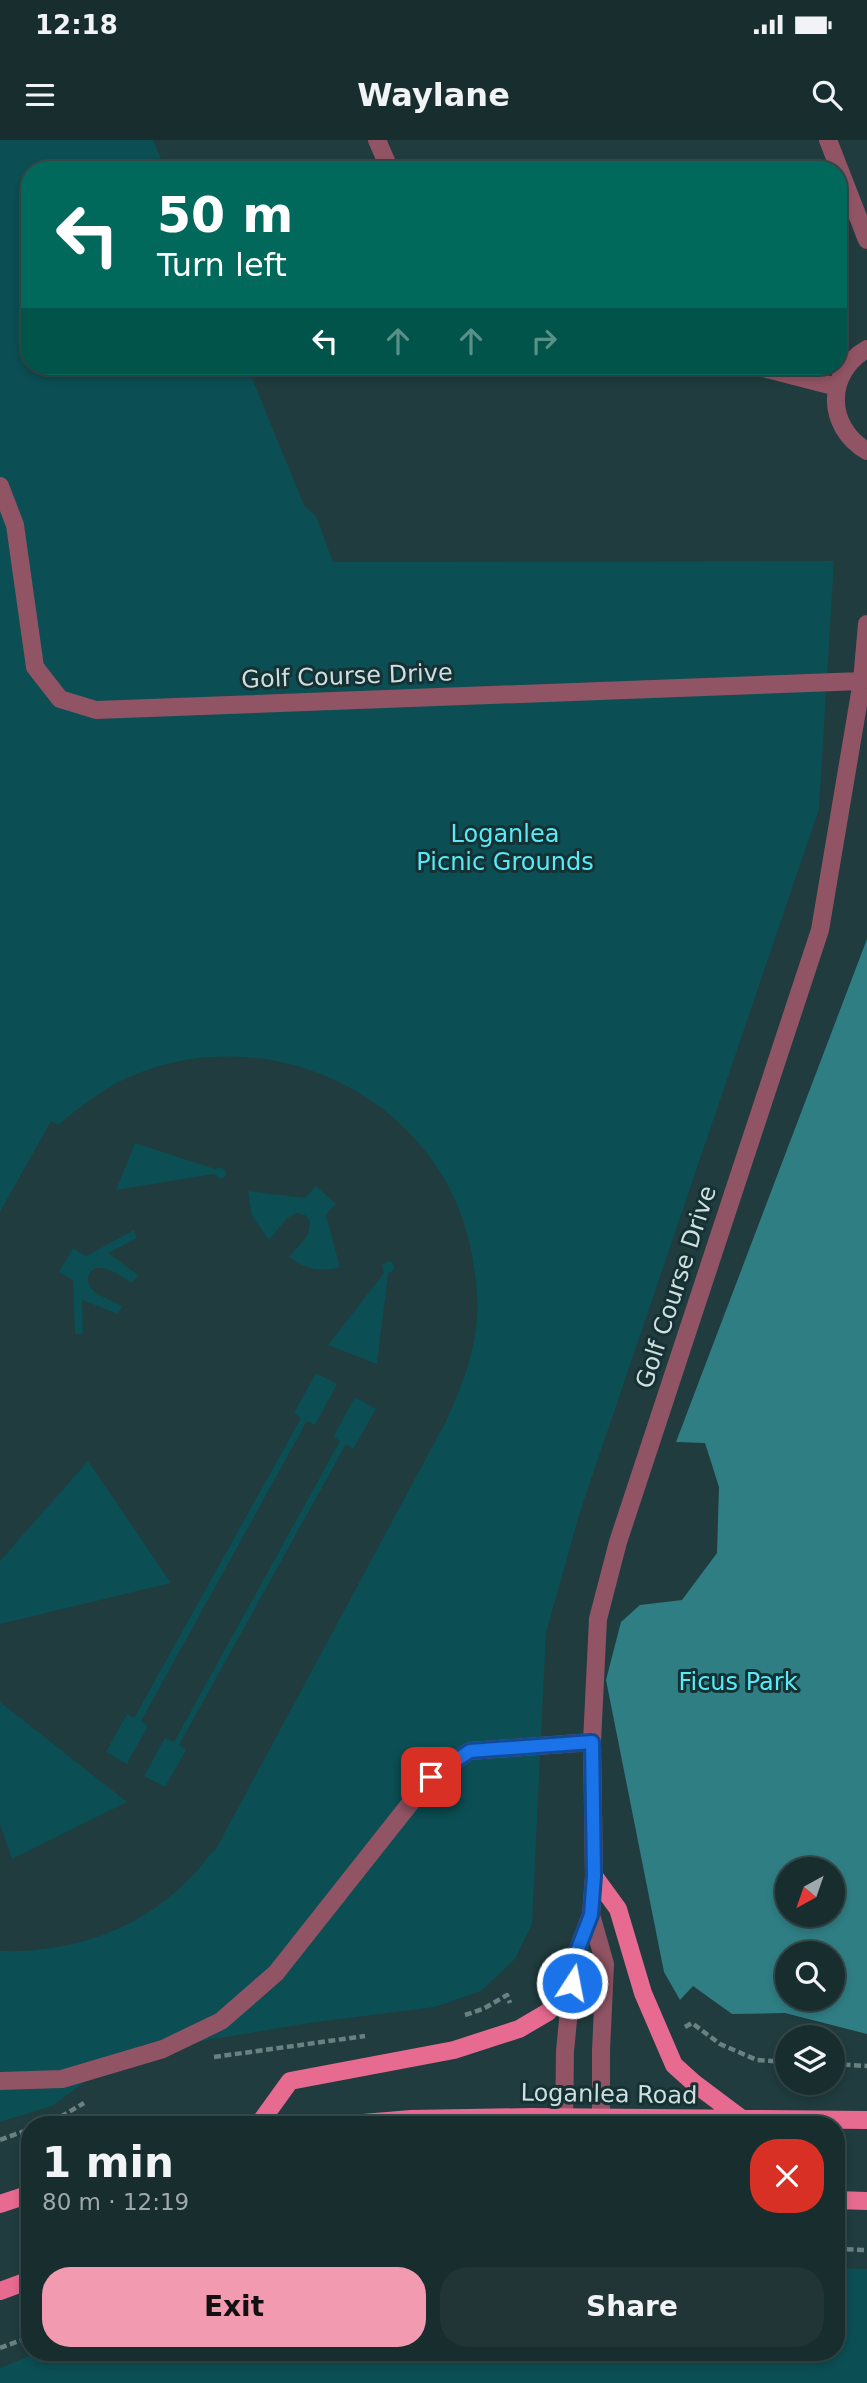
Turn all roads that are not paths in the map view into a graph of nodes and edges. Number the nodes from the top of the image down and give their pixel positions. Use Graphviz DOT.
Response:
graph roads {
  1 [pos="377,140"];
  2 [pos="828,140"];
  3 [pos="386,161"];
  4 [pos="836,161"];
  5 [pos="847,189"];
  6 [pos="867,240"];
  7 [pos="867,349"];
  8 [pos="847,366"];
  9 [pos="790,375"];
  10 [pos="841,375"];
  11 [pos="836,387"];
  12 [pos="867,451"];
  13 [pos="0,486"];
  14 [pos="867,624"];
  15 [pos="862,681"];
  16 [pos="592,1742"];
  17 [pos="594,1876"];
  18 [pos="591,1915"];
  19 [pos="572,1983"];
  20 [pos="0,2081"];
  21 [pos="264,2116"];
  22 [pos="564,2116"];
  23 [pos="601,2116"];
  24 [pos="738,2116"];
  25 [pos="845,2120"];
  26 [pos="867,2120"];
  27 [pos="21,2197"];
  28 [pos="845,2201"];
  29 [pos="867,2202"];
  30 [pos="0,2204"];
  31 [pos="21,2283"];
  32 [pos="0,2291"];
  1 -- 3 [label="street"];
  2 -- 4 [label="street"];
  5 -- 6 [label="street"];
  7 -- 8 [label="street"];
  9 -- 11 [label="street"];
  10 -- 11 [label="street"];
  11 -- 12 [label="street"];
  13 -- 15 [label="street, Golf Course Drive"];
  14 -- 15 [label="street, Golf Course Drive"];
  15 -- 16 [label="street, Golf Course Drive"];
  16 -- 17 [label="street, Golf Course Drive"];
  16 -- 20 [label="street"];
  17 -- 18 [label="street, Golf Course Drive"];
  17 -- 24 [label="main road"];
  18 -- 19 [label="street, Golf Course Drive"];
  18 -- 23 [label="street, Golf Course Drive"];
  19 -- 21 [label="main road"];
  19 -- 22 [label="street, Golf Course Drive"];
  25 -- 26 [label="main road, Loganlea Road"];
  27 -- 30 [label="main road"];
  28 -- 29 [label="main road"];
  31 -- 32 [label="main road"];
}
